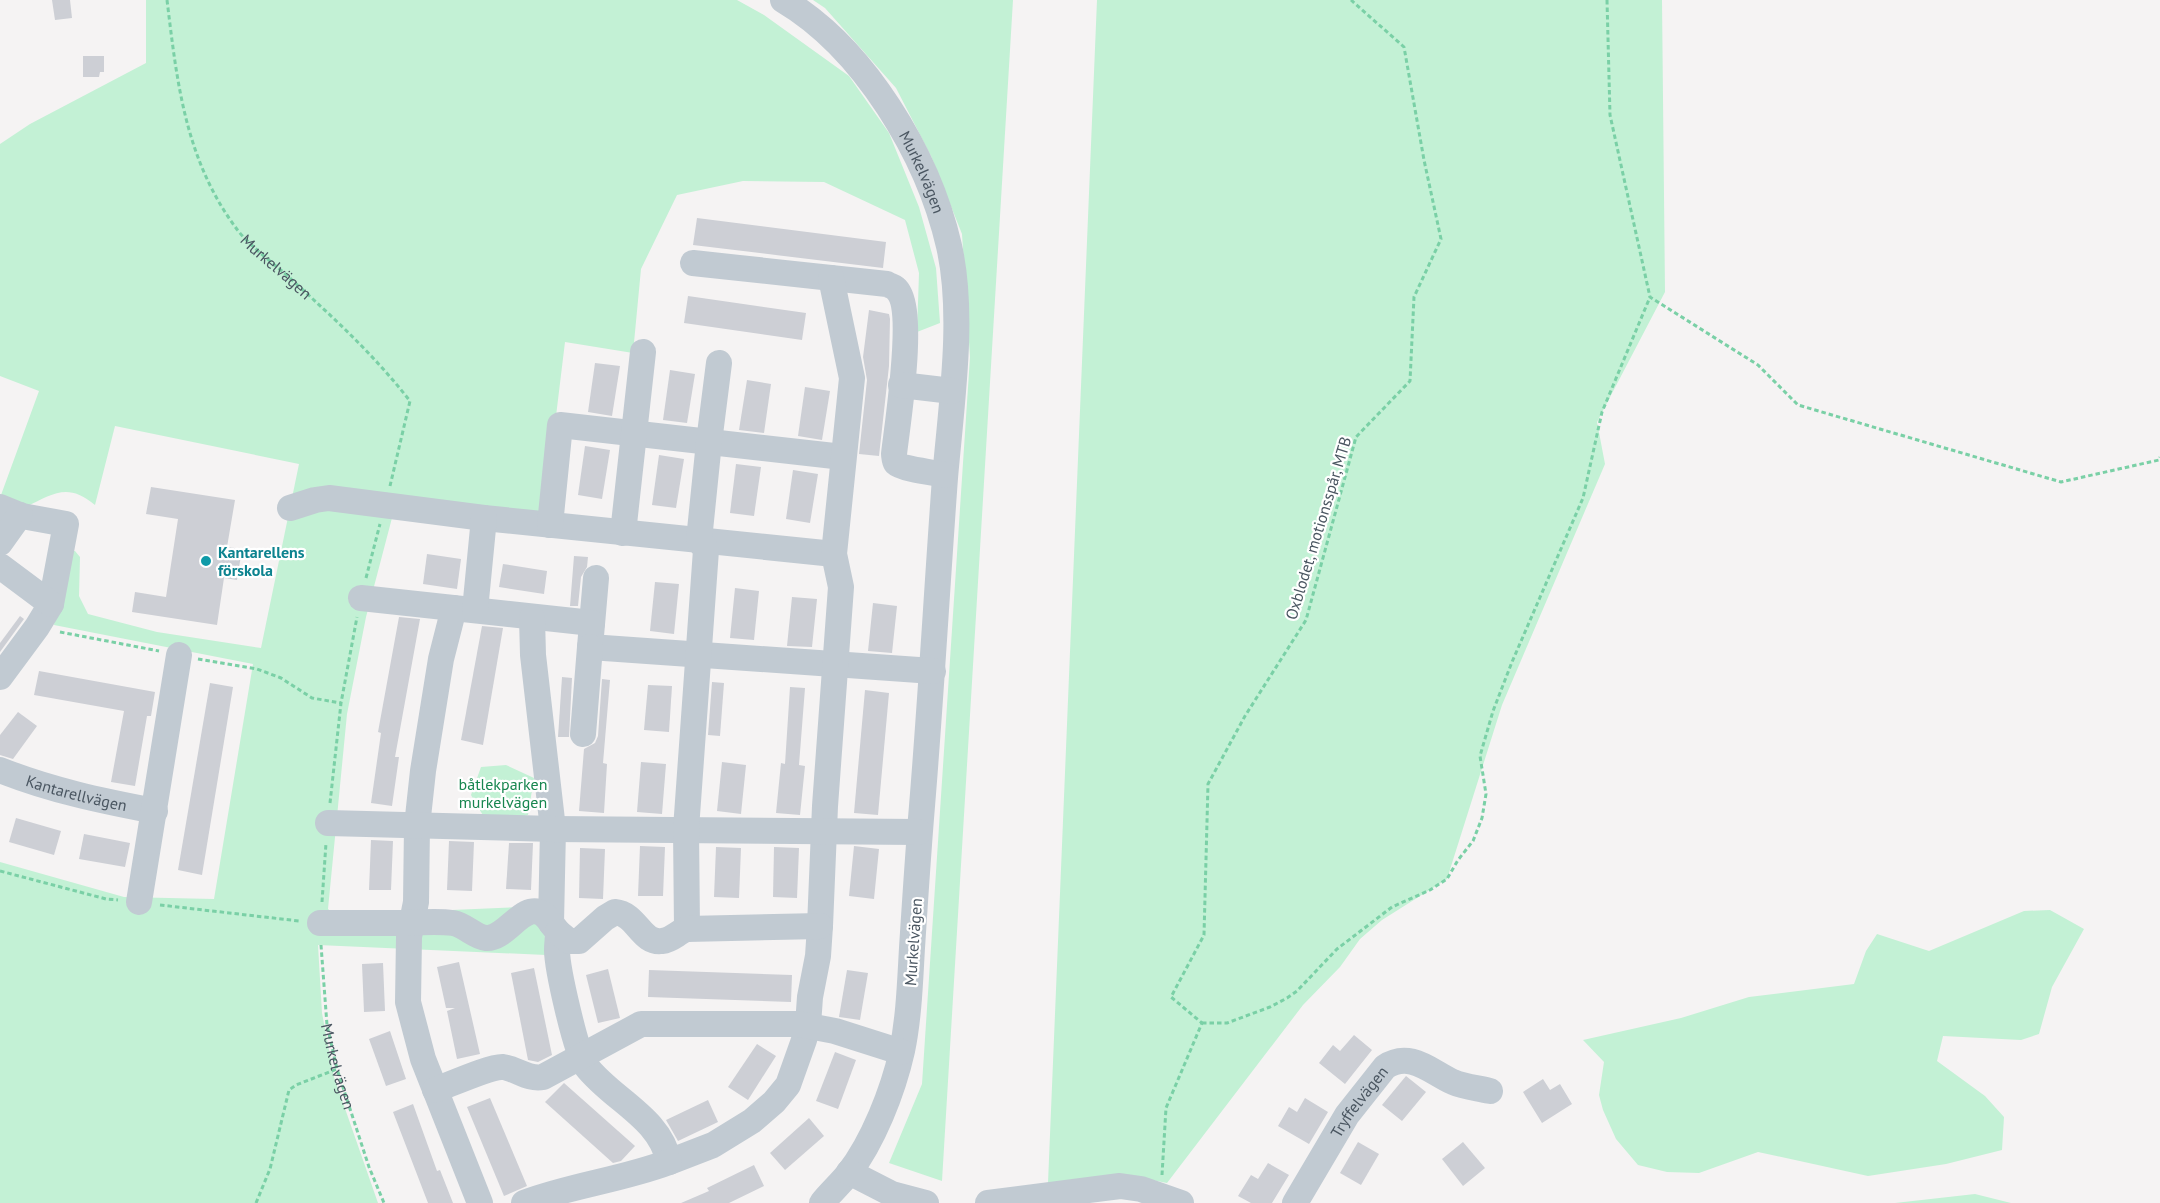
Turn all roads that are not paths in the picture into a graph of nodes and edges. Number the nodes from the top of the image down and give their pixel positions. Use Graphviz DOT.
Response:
graph roads {
  1 [pos="783,0"];
  2 [pos="693,263"];
  3 [pos="831,278"];
  4 [pos="644,352"];
  5 [pos="719,363"];
  6 [pos="902,386"];
  7 [pos="952,391"];
  8 [pos="634,434"];
  9 [pos="709,442"];
  10 [pos="843,457"];
  11 [pos="945,475"];
  12 [pos="290,508"];
  13 [pos="10,511"];
  14 [pos="484,518"];
  15 [pos="550,525"];
  16 [pos="623,532"];
  17 [pos="699,540"];
  18 [pos="0,543"];
  19 [pos="834,554"];
  20 [pos="0,566"];
  21 [pos="596,578"];
  22 [pos="361,598"];
  23 [pos="51,604"];
  24 [pos="464,609"];
  25 [pos="532,618"];
  26 [pos="591,635"];
  27 [pos="179,655"];
  28 [pos="699,655"];
  29 [pos="835,664"];
  30 [pos="933,671"];
  31 [pos="0,677"];
  32 [pos="583,734"];
  33 [pos="0,770"];
  34 [pos="155,811"];
  35 [pos="328,823"];
  36 [pos="417,826"];
  37 [pos="553,828"];
  38 [pos="686,829"];
  39 [pos="824,831"];
  40 [pos="920,832"];
  41 [pos="139,902"];
  42 [pos="413,922"];
  43 [pos="320,923"];
  44 [pos="820,926"];
  45 [pos="555,927"];
  46 [pos="687,929"];
  47 [pos="808,1025"];
  48 [pos="902,1052"];
  49 [pos="580,1056"];
  50 [pos="435,1090"];
  51 [pos="1490,1091"];
  52 [pos="669,1162"];
  53 [pos="849,1172"];
  54 [pos="480,1203"];
  55 [pos="524,1203"];
  56 [pos="822,1203"];
  57 [pos="926,1203"];
  58 [pos="988,1203"];
  59 [pos="1181,1203"];
  60 [pos="1295,1203"];
  1 -- 7 [label="street, Murkelvägen"];
  2 -- 3 [label="street"];
  3 -- 6 [label="street"];
  3 -- 10 [label="street"];
  4 -- 8 [label="street"];
  5 -- 9 [label="street"];
  6 -- 7 [label="street"];
  6 -- 11 [label="street"];
  7 -- 11 [label="street, Murkelvägen"];
  8 -- 9 [label="street"];
  8 -- 15 [label="street"];
  8 -- 16 [label="street"];
  9 -- 10 [label="street"];
  9 -- 17 [label="street"];
  10 -- 19 [label="street"];
  11 -- 30 [label="street, Murkelvägen"];
  12 -- 14 [label="street"];
  13 -- 18 [label="street"];
  13 -- 23 [label="street"];
  14 -- 15 [label="street"];
  14 -- 24 [label="street"];
  15 -- 16 [label="street"];
  16 -- 17 [label="street"];
  17 -- 19 [label="street"];
  17 -- 28 [label="street"];
  19 -- 29 [label="street"];
  20 -- 23 [label="street"];
  21 -- 26 [label="street"];
  22 -- 24 [label="street"];
  23 -- 31 [label="street"];
  24 -- 25 [label="street"];
  24 -- 36 [label="street"];
  25 -- 26 [label="street"];
  25 -- 37 [label="street"];
  26 -- 28 [label="street"];
  26 -- 32 [label="street"];
  27 -- 34 [label="street"];
  28 -- 29 [label="street"];
  28 -- 38 [label="street"];
  29 -- 30 [label="street"];
  29 -- 39 [label="street"];
  30 -- 40 [label="street, Murkelvägen"];
  33 -- 34 [label="street, Kantarellvägen"];
  34 -- 41 [label="street"];
  35 -- 36 [label="street"];
  36 -- 37 [label="street"];
  36 -- 42 [label="street"];
  37 -- 38 [label="street"];
  37 -- 45 [label="street"];
  38 -- 39 [label="street"];
  38 -- 46 [label="street"];
  39 -- 40 [label="street"];
  39 -- 44 [label="street"];
  40 -- 48 [label="street, Murkelvägen"];
  42 -- 43 [label="street"];
  42 -- 45 [label="street"];
  42 -- 50 [label="street"];
  44 -- 46 [label="street"];
  44 -- 47 [label="street"];
  45 -- 46 [label="street"];
  45 -- 49 [label="street"];
  47 -- 48 [label="street"];
  47 -- 49 [label="street"];
  47 -- 52 [label="street"];
  48 -- 53 [label="street, Murkelvägen"];
  49 -- 50 [label="street"];
  49 -- 52 [label="street"];
  50 -- 54 [label="street"];
  51 -- 60 [label="street, Tryffelvägen"];
  52 -- 55 [label="street"];
  53 -- 56 [label="street, Murkelvägen"];
  53 -- 57 [label="street"];
  58 -- 59 [label="street"];
}
